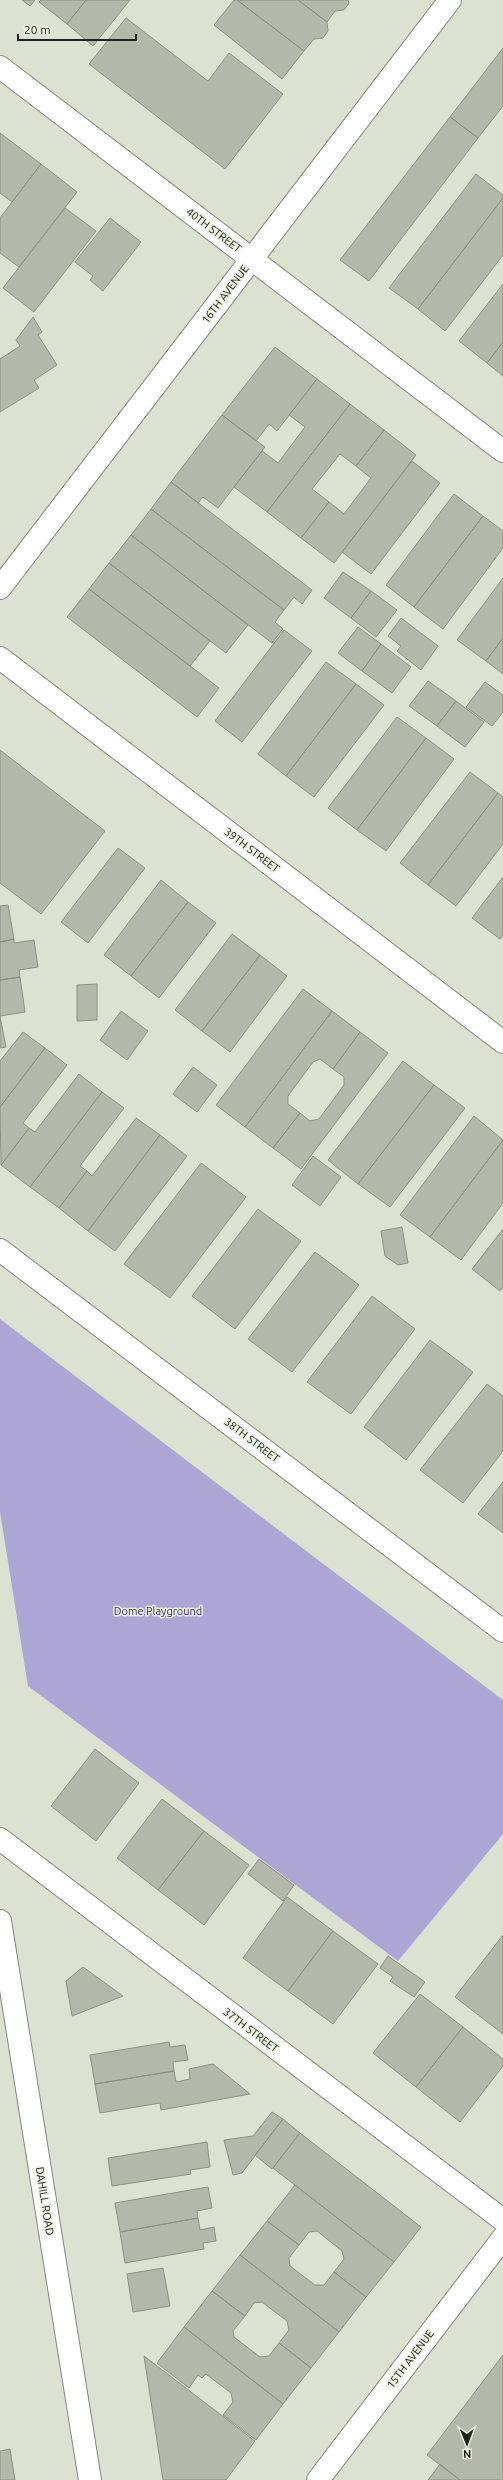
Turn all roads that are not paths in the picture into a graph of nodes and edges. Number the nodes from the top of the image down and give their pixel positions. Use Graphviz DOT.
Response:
graph roads {
  1 [pos="450,0"];
  2 [pos="0,67"];
  3 [pos="252,259"];
  4 [pos="503,451"];
  5 [pos="0,588"];
  6 [pos="0,658"];
  7 [pos="503,1042"];
  8 [pos="0,1250"];
  9 [pos="503,1631"];
  10 [pos="0,1839"];
  11 [pos="0,1921"];
  12 [pos="503,2220"];
  13 [pos="503,2238"];
  14 [pos="90,2480"];
  15 [pos="318,2480"];
  1 -- 3 [label="street, 16TH AVENUE"];
  2 -- 3 [label="street, 40TH STREET"];
  3 -- 4 [label="street, 40TH STREET"];
  3 -- 5 [label="street, 16TH AVENUE"];
  6 -- 7 [label="street, 39TH STREET"];
  8 -- 9 [label="street, 38TH STREET"];
  10 -- 12 [label="street, 37TH STREET"];
  11 -- 14 [label="street, DAHILL ROAD"];
  13 -- 15 [label="street, 15TH AVENUE"];
}
